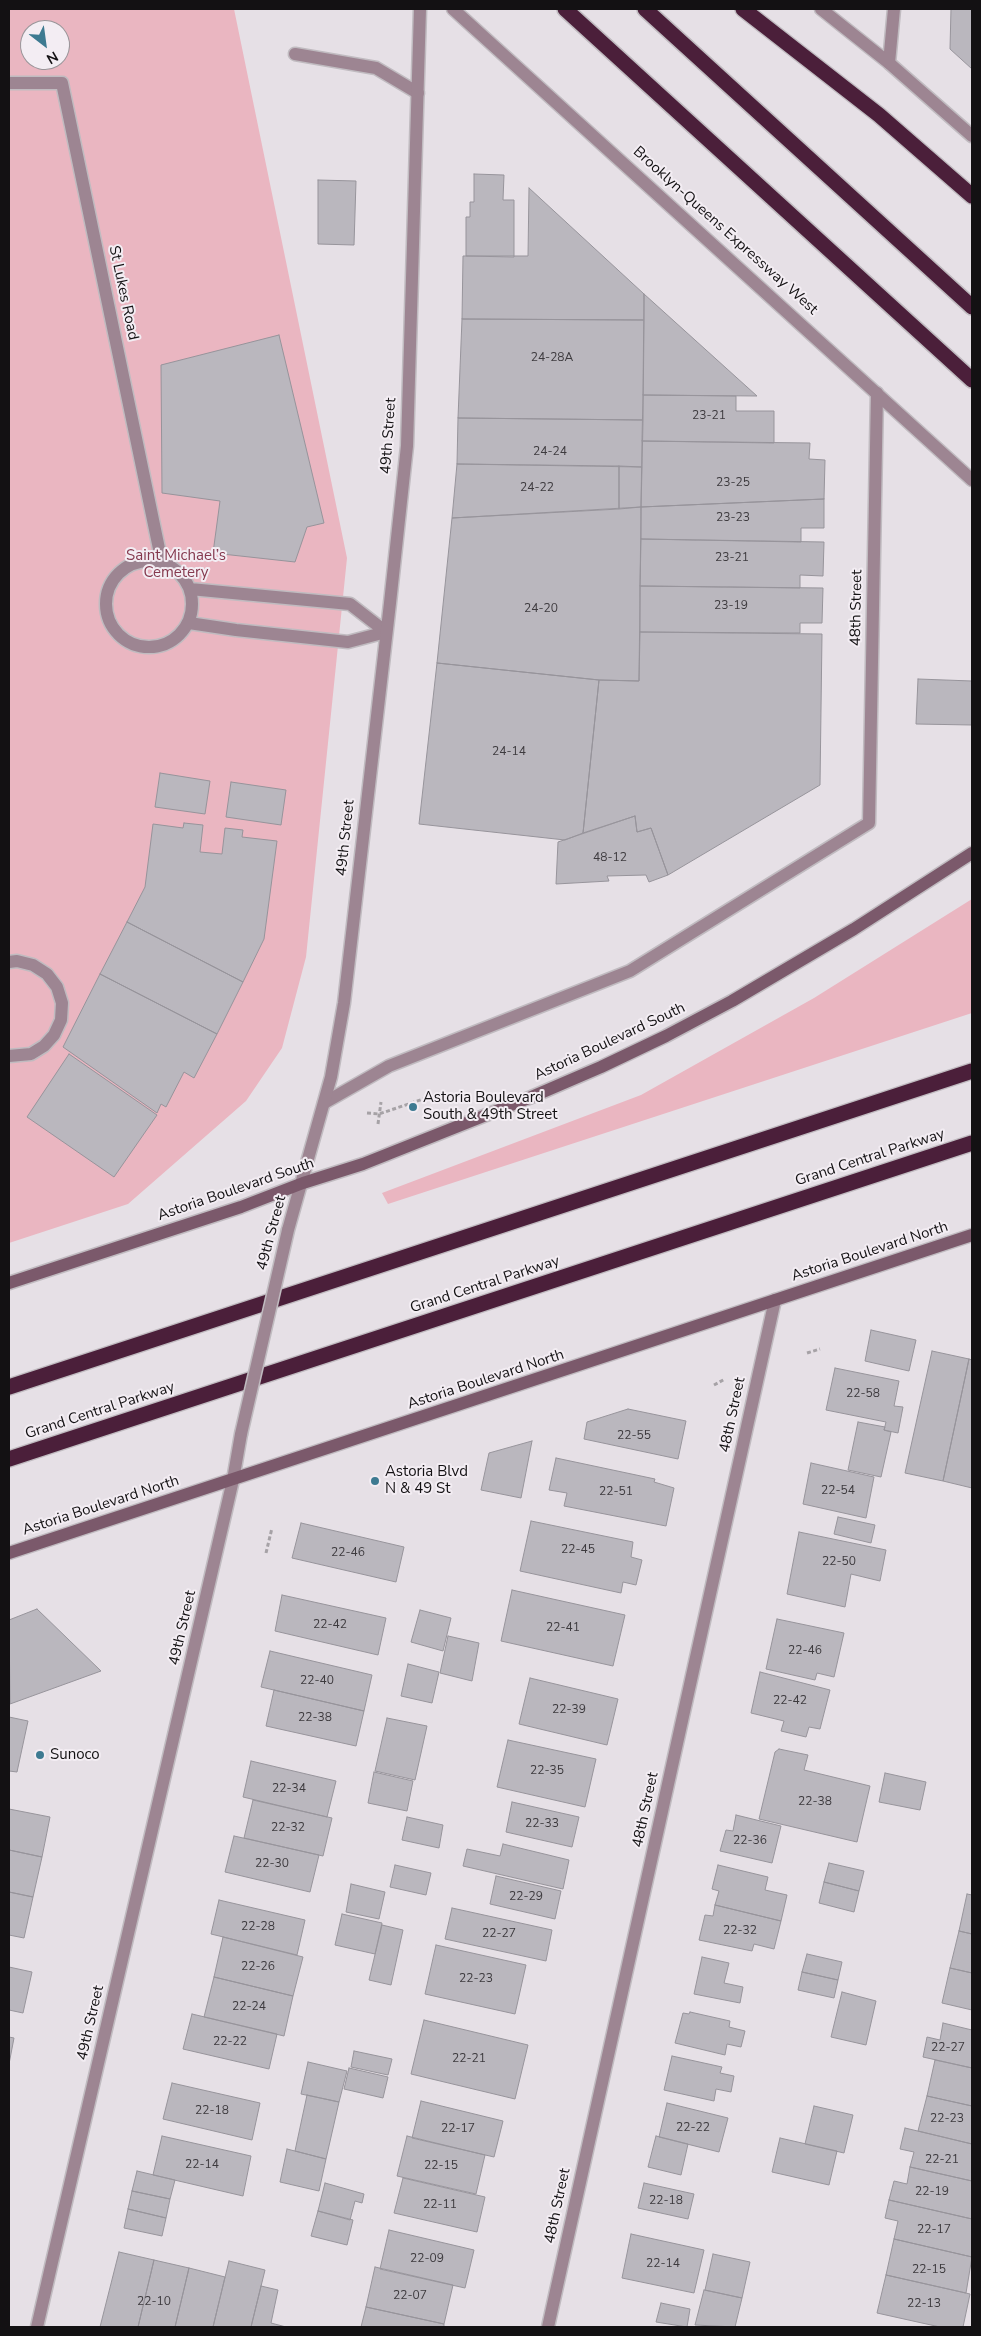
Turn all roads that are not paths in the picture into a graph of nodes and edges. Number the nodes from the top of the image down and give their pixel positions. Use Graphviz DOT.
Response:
graph roads {
  1 [pos="420,9"];
  2 [pos="453,9"];
  3 [pos="565,9"];
  4 [pos="645,9"];
  5 [pos="743,9"];
  6 [pos="822,9"];
  7 [pos="894,9"];
  8 [pos="295,54"];
  9 [pos="889,63"];
  10 [pos="9,84"];
  11 [pos="418,93"];
  12 [pos="972,136"];
  13 [pos="972,196"];
  14 [pos="972,307"];
  15 [pos="972,380"];
  16 [pos="877,393"];
  17 [pos="972,480"];
  18 [pos="162,563"];
  19 [pos="190,589"];
  20 [pos="189,623"];
  21 [pos="386,632"];
  22 [pos="972,853"];
  23 [pos="9,962"];
  24 [pos="9,1056"];
  25 [pos="972,1071"];
  26 [pos="324,1103"];
  27 [pos="972,1143"];
  28 [pos="303,1183"];
  29 [pos="972,1236"];
  30 [pos="9,1282"];
  31 [pos="775,1300"];
  32 [pos="9,1387"];
  33 [pos="9,1459"];
  34 [pos="233,1480"];
  35 [pos="9,1553"];
  36 [pos="37,2327"];
  37 [pos="548,2327"];
  1 -- 11 [label="street, 49th Street"];
  2 -- 16 [label="street, Brooklyn-Queens Expressway West"];
  3 -- 15 [label="highway"];
  4 -- 14 [label="highway"];
  5 -- 13 [label="highway"];
  6 -- 9 [label="street"];
  7 -- 9 [label="street"];
  8 -- 11 [label="street"];
  9 -- 12 [label="street"];
  10 -- 18 [label="street, St Lukes Road"];
  11 -- 21 [label="street, 49th Street"];
  16 -- 17 [label="street, Brooklyn-Queens Expressway West"];
  16 -- 26 [label="street, 48th Street"];
  18 -- 19 [label="street"];
  18 -- 20 [label="street"];
  19 -- 20 [label="street"];
  19 -- 21 [label="street"];
  20 -- 21 [label="street"];
  21 -- 26 [label="street, 49th Street"];
  22 -- 28 [label="main road, Astoria Boulevard South"];
  23 -- 24 [label="street"];
  25 -- 32 [label="highway"];
  26 -- 28 [label="street, 49th Street"];
  27 -- 33 [label="highway, Grand Central Parkway"];
  28 -- 30 [label="main road, Astoria Boulevard South"];
  28 -- 34 [label="street, 49th Street, bridge"];
  29 -- 31 [label="main road, Astoria Boulevard North"];
  31 -- 34 [label="main road, Astoria Boulevard North"];
  31 -- 37 [label="street, 48th Street"];
  34 -- 35 [label="main road, Astoria Boulevard North"];
  34 -- 36 [label="street, 49th Street"];
}
